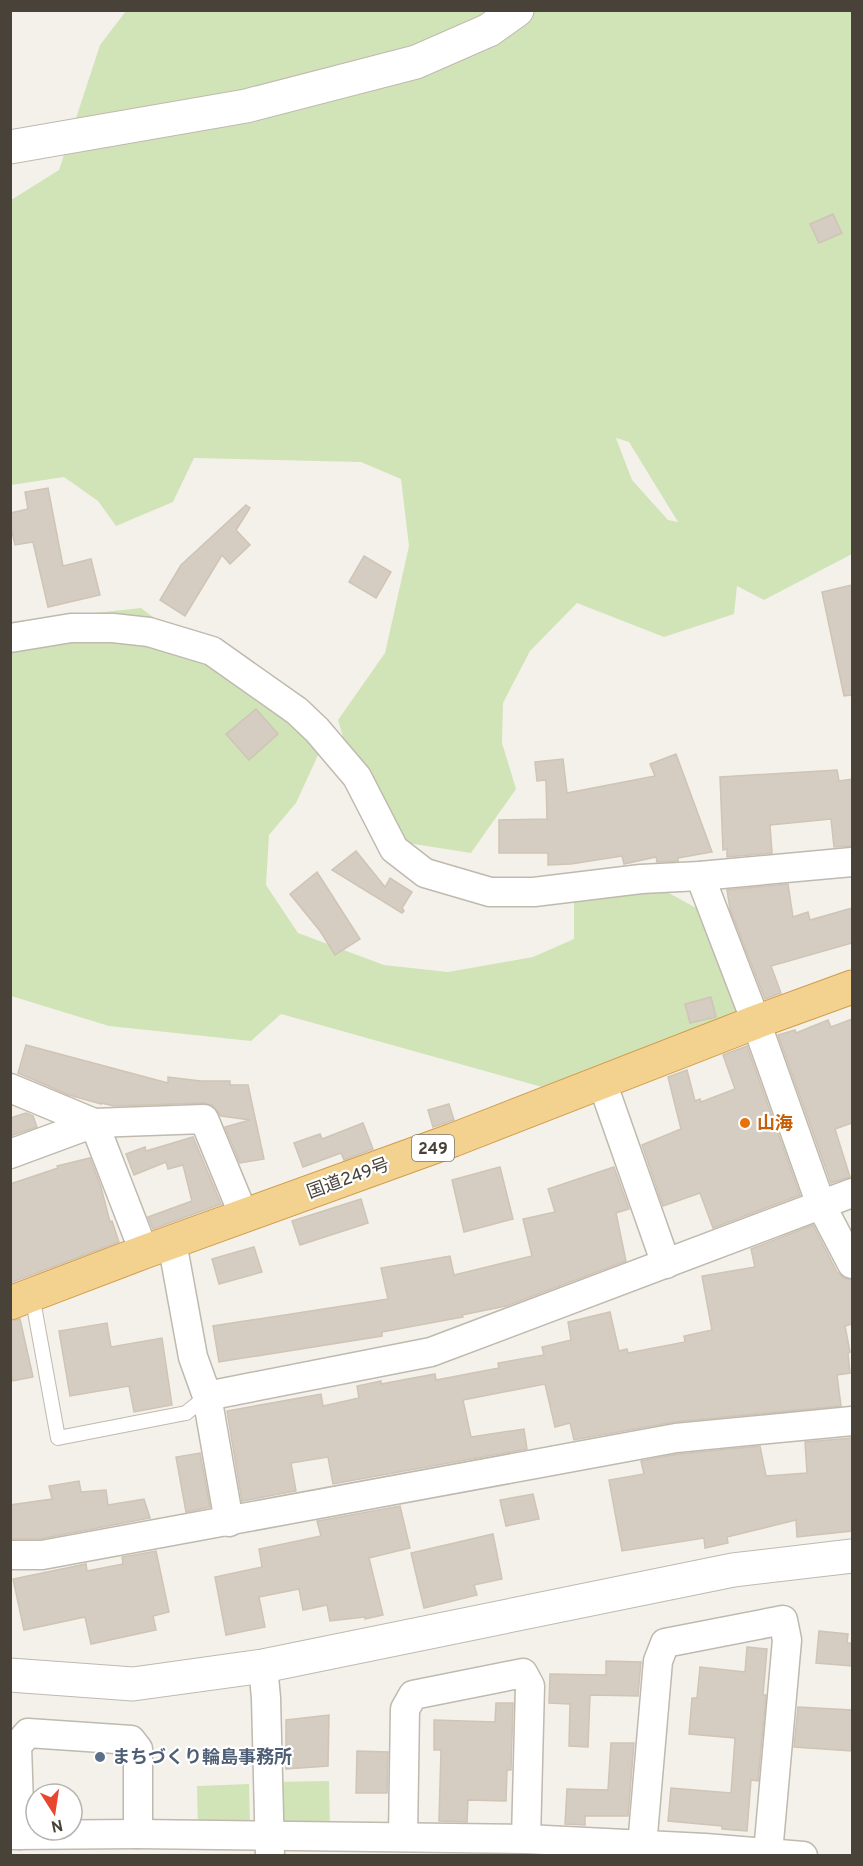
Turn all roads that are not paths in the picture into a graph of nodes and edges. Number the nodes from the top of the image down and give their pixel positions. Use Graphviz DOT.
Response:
graph roads {
  1 [pos="517,10"];
  2 [pos="10,147"];
  3 [pos="10,638"];
  4 [pos="852,862"];
  5 [pos="700,876"];
  6 [pos="852,987"];
  7 [pos="756,1022"];
  8 [pos="602,1082"];
  9 [pos="10,1088"];
  10 [pos="94,1123"];
  11 [pos="10,1154"];
  12 [pos="852,1193"];
  13 [pos="821,1205"];
  14 [pos="244,1216"];
  15 [pos="158,1247"];
  16 [pos="666,1264"];
  17 [pos="852,1264"];
  18 [pos="21,1299"];
  19 [pos="207,1396"];
  20 [pos="852,1421"];
  21 [pos="229,1521"];
  22 [pos="10,1555"];
  23 [pos="852,1556"];
  24 [pos="263,1666"];
  25 [pos="10,1675"];
  26 [pos="138,1834"];
  27 [pos="15,1835"];
  28 [pos="404,1836"];
  29 [pos="526,1839"];
  30 [pos="270,1846"];
  31 [pos="642,1846"];
  32 [pos="768,1853"];
  33 [pos="802,1856"];
  1 -- 2 [label="street"];
  3 -- 5 [label="street"];
  4 -- 5 [label="street"];
  5 -- 7 [label="street"];
  6 -- 7 [label="highway, 国道249号 / 249"];
  7 -- 8 [label="highway, 国道249号 / 249"];
  7 -- 13 [label="street"];
  8 -- 14 [label="highway, 国道249号 / 249"];
  8 -- 16 [label="street"];
  9 -- 10 [label="street"];
  10 -- 11 [label="street"];
  10 -- 14 [label="street"];
  10 -- 15 [label="street"];
  12 -- 13 [label="street"];
  13 -- 16 [label="street"];
  13 -- 17 [label="street"];
  14 -- 15 [label="highway, 国道249号 / 249"];
  15 -- 18 [label="highway, 国道249号 / 249"];
  15 -- 19 [label="street"];
  16 -- 19 [label="street"];
  18 -- 19 [label="lane"];
  19 -- 21 [label="street"];
  20 -- 21 [label="street"];
  21 -- 22 [label="street"];
  23 -- 24 [label="street"];
  24 -- 25 [label="street"];
  24 -- 30 [label="street"];
  26 -- 27 [label="street"];
  26 -- 27 [label="street"];
  26 -- 30 [label="street"];
  28 -- 29 [label="street"];
  28 -- 29 [label="street"];
  28 -- 30 [label="street"];
  29 -- 31 [label="street"];
  31 -- 32 [label="street"];
  31 -- 32 [label="street"];
  32 -- 33 [label="street"];
}
